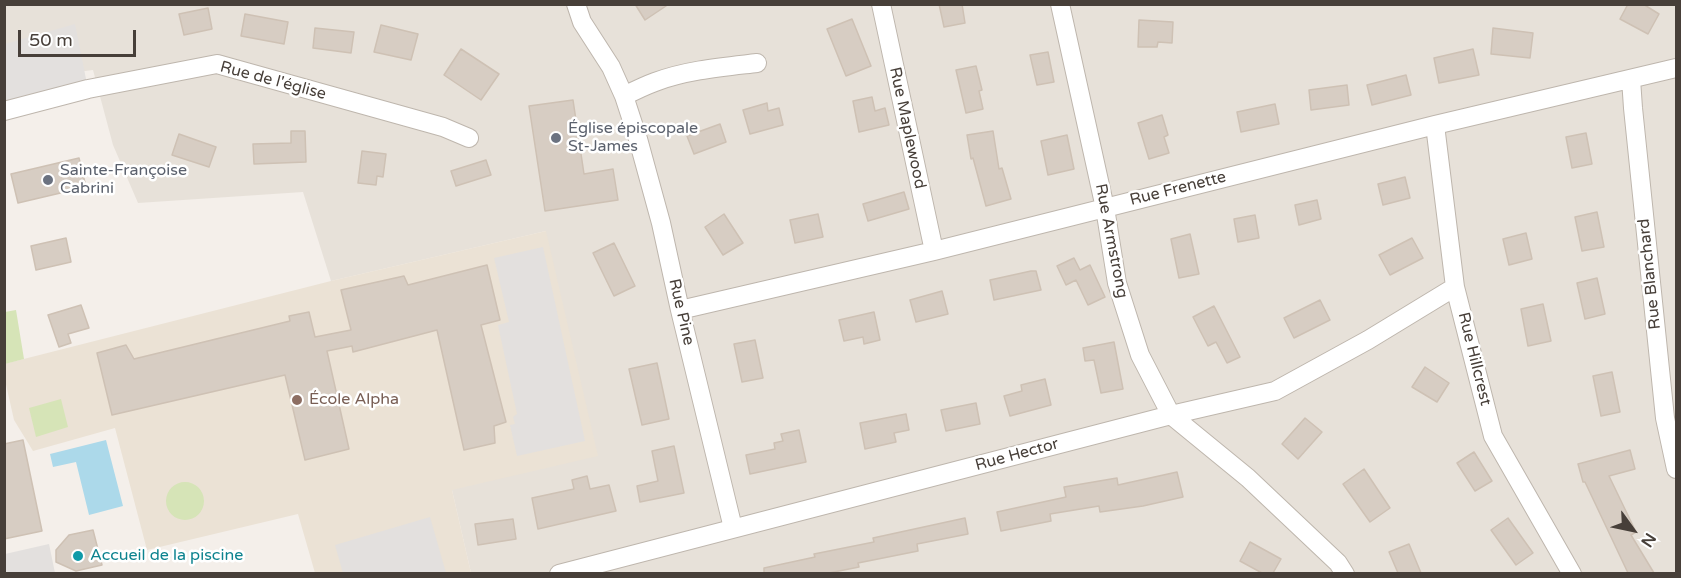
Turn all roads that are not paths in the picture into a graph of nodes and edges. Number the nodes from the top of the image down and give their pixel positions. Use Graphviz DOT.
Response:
graph roads {
  1 [pos="576,4"];
  2 [pos="881,4"];
  3 [pos="1060,4"];
  4 [pos="757,63"];
  5 [pos="1677,68"];
  6 [pos="1631,78"];
  7 [pos="624,96"];
  8 [pos="4,111"];
  9 [pos="1435,125"];
  10 [pos="469,138"];
  11 [pos="1106,208"];
  12 [pos="934,251"];
  13 [pos="1455,287"];
  14 [pos="680,310"];
  15 [pos="1171,415"];
  16 [pos="1677,469"];
  17 [pos="733,528"];
  18 [pos="559,573"];
  19 [pos="1345,573"];
  20 [pos="1572,573"];
  1 -- 7 [label="street, Rue Pine"];
  2 -- 12 [label="street, Rue Maplewood"];
  3 -- 11 [label="street, Rue Armstrong"];
  4 -- 7 [label="street"];
  5 -- 6 [label="street, Rue Frenette"];
  6 -- 9 [label="street, Rue Frenette"];
  6 -- 16 [label="street, Rue Blanchard"];
  7 -- 14 [label="street, Rue Pine"];
  8 -- 10 [label="street, Rue de l'église"];
  9 -- 11 [label="street, Rue Frenette"];
  9 -- 13 [label="street, Rue Hillcrest"];
  11 -- 12 [label="street, Rue Frenette"];
  11 -- 15 [label="street, Rue Armstrong"];
  12 -- 14 [label="street, Rue Frenette"];
  13 -- 15 [label="street, Rue Hector"];
  13 -- 20 [label="street, Rue Hillcrest"];
  14 -- 17 [label="street, Rue Pine"];
  15 -- 17 [label="street, Rue Hector"];
  15 -- 19 [label="street, Rue Armstrong"];
  17 -- 18 [label="street, Rue Hector"];
}
